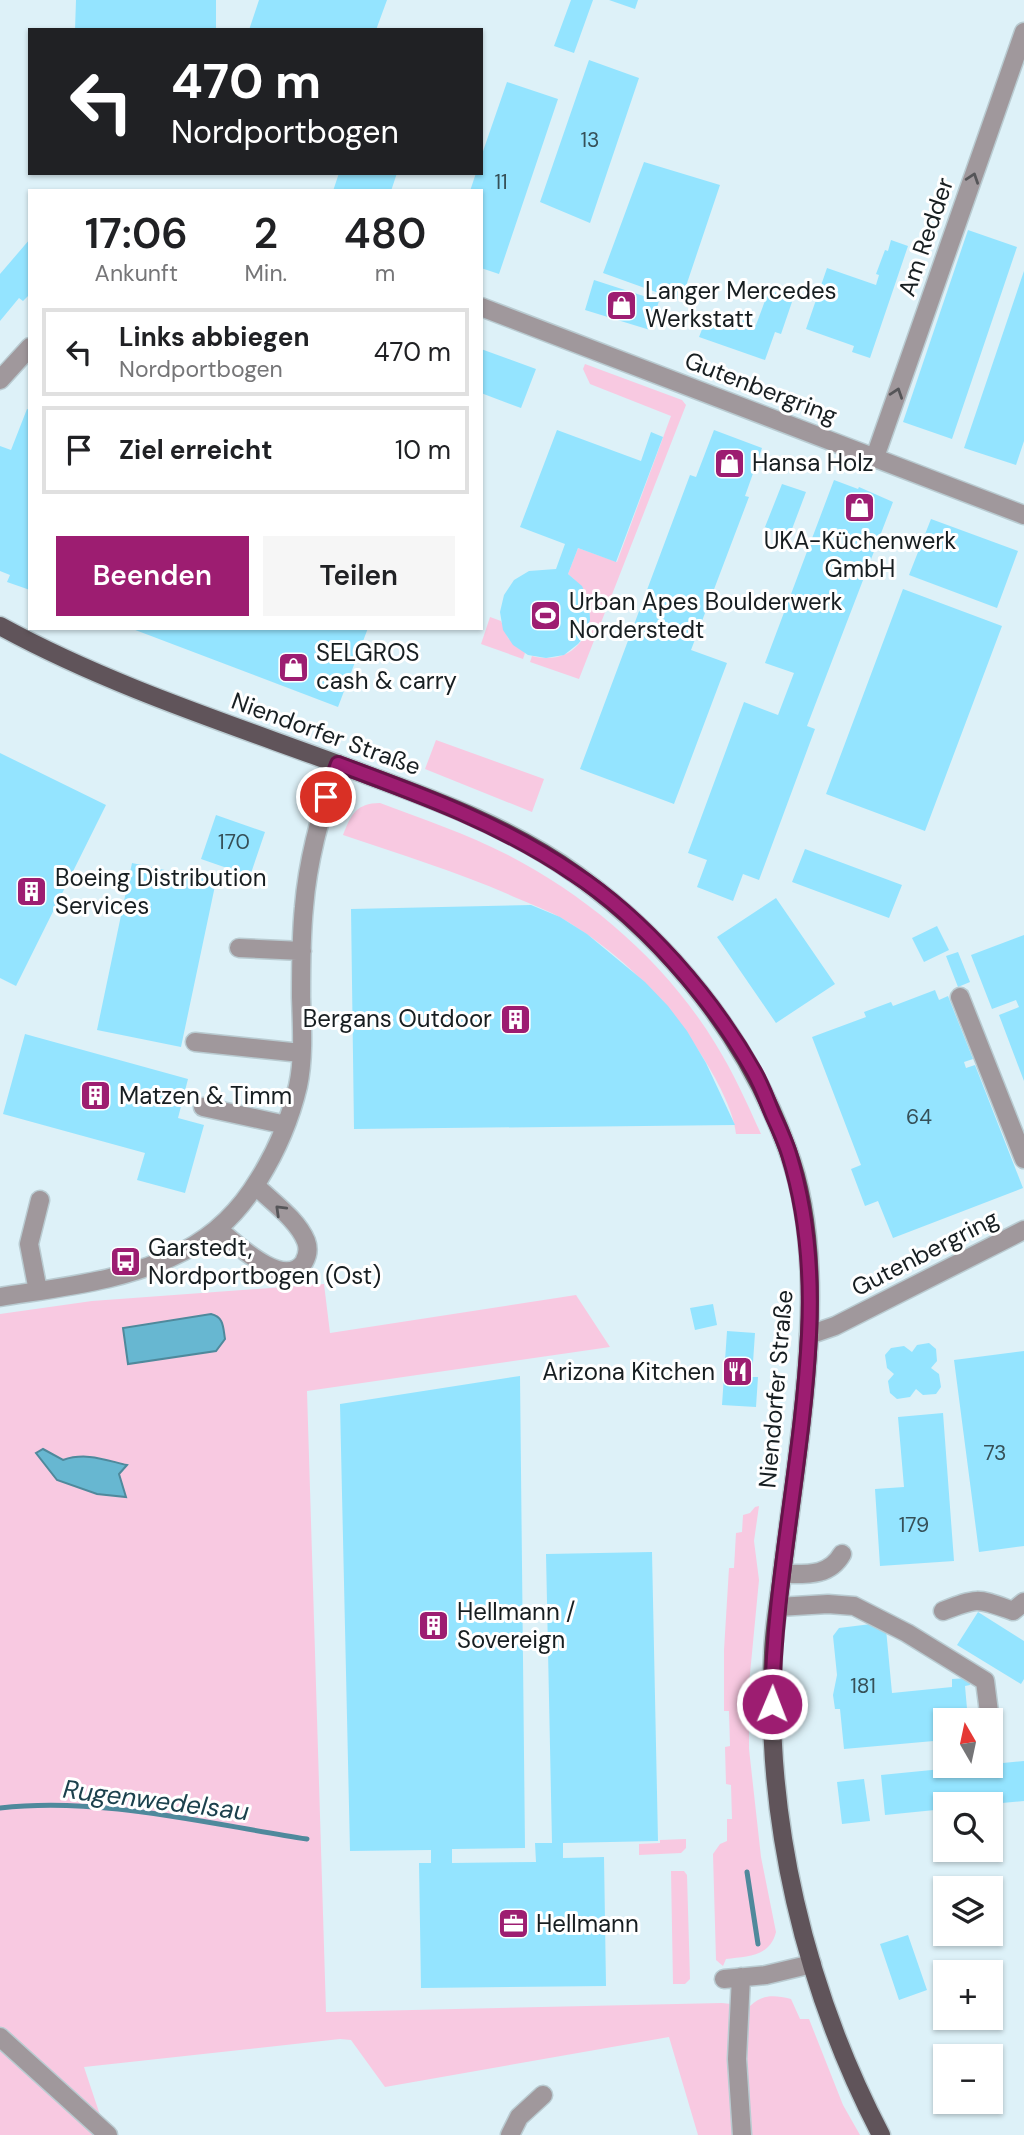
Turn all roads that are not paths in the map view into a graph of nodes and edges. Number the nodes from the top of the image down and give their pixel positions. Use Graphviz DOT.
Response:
graph roads {
  1 [pos="1024,32"];
  2 [pos="483,308"];
  3 [pos="28,349"];
  4 [pos="0,380"];
  5 [pos="875,457"];
  6 [pos="1024,515"];
  7 [pos="0,626"];
  8 [pos="338,764"];
  9 [pos="239,948"];
  10 [pos="302,951"];
  11 [pos="960,997"];
  12 [pos="195,1042"];
  13 [pos="301,1053"];
  14 [pos="203,1107"];
  15 [pos="286,1125"];
  16 [pos="1023,1154"];
  17 [pos="255,1185"];
  18 [pos="40,1200"];
  19 [pos="218,1229"];
  20 [pos="1024,1230"];
  21 [pos="38,1291"];
  22 [pos="0,1297"];
  23 [pos="809,1335"];
  24 [pos="842,1554"];
  25 [pos="782,1574"];
  26 [pos="778,1607"];
  27 [pos="943,1611"];
  28 [pos="1020,1611"];
  29 [pos="988,1708"];
  30 [pos="812,1964"];
  31 [pos="0,2037"];
  32 [pos="543,2095"];
  33 [pos="108,2135"];
  34 [pos="510,2135"];
  35 [pos="742,2135"];
  36 [pos="881,2135"];
  5 -- 1 [label="street, Am Redder, one-way"];
  2 -- 5 [label="street, Gutenbergring"];
  3 -- 4 [label="street"];
  5 -- 6 [label="street, Gutenbergring"];
  7 -- 8 [label="main road, Niendorfer Straße"];
  8 -- 10 [label="street"];
  8 -- 23 [label="main road, Niendorfer Straße"];
  9 -- 10 [label="street"];
  10 -- 13 [label="street"];
  11 -- 16 [label="street"];
  12 -- 13 [label="street"];
  13 -- 15 [label="street"];
  14 -- 15 [label="street"];
  15 -- 17 [label="street"];
  17 -- 19 [label="street"];
  19 -- 17 [label="street, one-way"];
  18 -- 21 [label="street"];
  19 -- 21 [label="street"];
  20 -- 23 [label="street, Gutenbergring"];
  21 -- 22 [label="street"];
  23 -- 25 [label="main road, Niendorfer Straße"];
  24 -- 25 [label="street"];
  25 -- 26 [label="main road, Niendorfer Straße"];
  26 -- 29 [label="street"];
  26 -- 30 [label="main road, Niendorfer Straße"];
  27 -- 28 [label="street"];
  30 -- 35 [label="street"];
  30 -- 36 [label="main road, Niendorfer Straße"];
  31 -- 33 [label="street"];
  32 -- 34 [label="street"];
}
